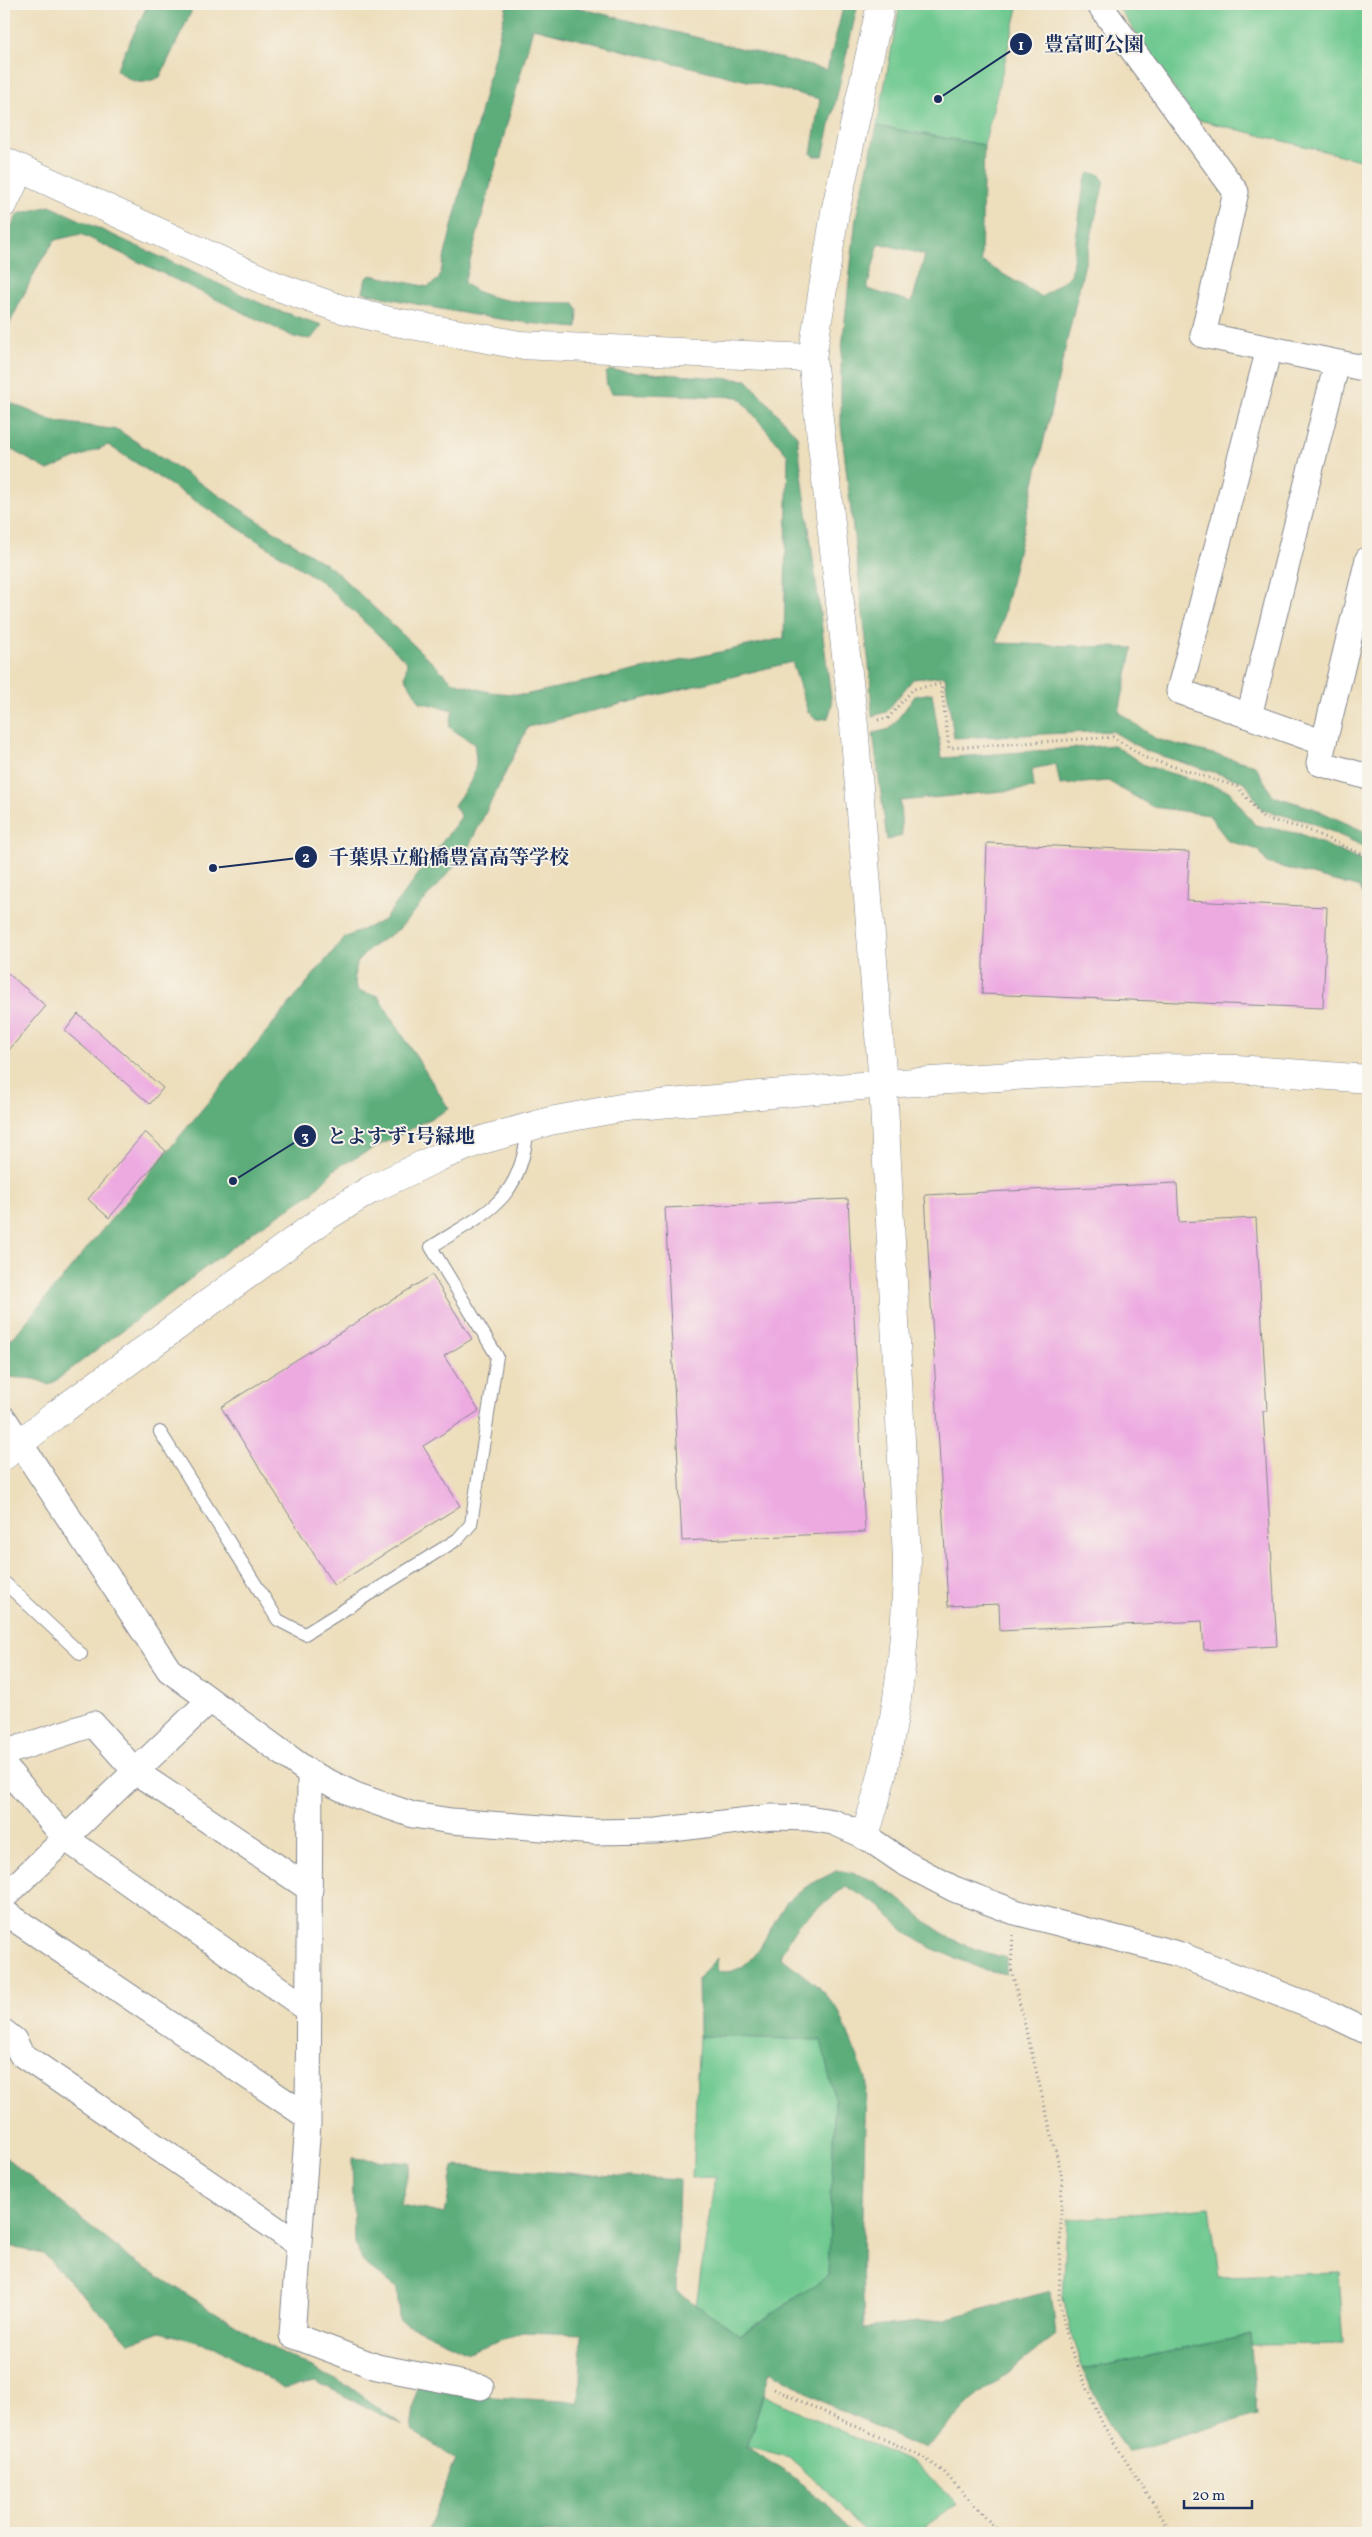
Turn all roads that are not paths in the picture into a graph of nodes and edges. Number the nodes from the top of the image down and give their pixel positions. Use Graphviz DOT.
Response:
graph roads {
  1 [pos="881,4"];
  2 [pos="1099,4"];
  3 [pos="12,165"];
  4 [pos="4,203"];
  5 [pos="1269,349"];
  6 [pos="812,358"];
  7 [pos="1337,363"];
  8 [pos="1368,369"];
  9 [pos="1368,559"];
  10 [pos="1249,716"];
  11 [pos="1324,743"];
  12 [pos="1368,777"];
  13 [pos="1368,1079"];
  14 [pos="883,1084"];
  15 [pos="528,1127"];
  16 [pos="4,1419"];
  17 [pos="160,1432"];
  18 [pos="12,1450"];
  19 [pos="5,1584"];
  20 [pos="81,1654"];
  21 [pos="209,1701"];
  22 [pos="4,1753"];
  23 [pos="4,1766"];
  24 [pos="136,1772"];
  25 [pos="310,1774"];
  26 [pos="865,1836"];
  27 [pos="65,1838"];
  28 [pos="310,1889"];
  29 [pos="4,1898"];
  30 [pos="4,1912"];
  31 [pos="309,2010"];
  32 [pos="4,2032"];
  33 [pos="1368,2032"];
  34 [pos="308,2117"];
  35 [pos="298,2244"];
  36 [pos="481,2388"];
  1 -- 6 [label="street"];
  2 -- 5 [label="street"];
  3 -- 4 [label="street"];
  3 -- 6 [label="street"];
  5 -- 7 [label="street"];
  5 -- 10 [label="street"];
  6 -- 14 [label="street"];
  7 -- 8 [label="street"];
  7 -- 10 [label="street"];
  9 -- 11 [label="street"];
  10 -- 11 [label="street"];
  11 -- 12 [label="street"];
  13 -- 14 [label="street"];
  14 -- 15 [label="street"];
  14 -- 26 [label="street"];
  15 -- 17 [label="lane"];
  15 -- 18 [label="street"];
  16 -- 18 [label="street"];
  18 -- 21 [label="street"];
  19 -- 20 [label="lane"];
  21 -- 24 [label="street"];
  21 -- 25 [label="street"];
  22 -- 24 [label="street"];
  23 -- 27 [label="street"];
  24 -- 27 [label="street"];
  24 -- 28 [label="street"];
  25 -- 26 [label="street"];
  25 -- 28 [label="street"];
  26 -- 33 [label="street"];
  27 -- 29 [label="street"];
  27 -- 31 [label="street"];
  28 -- 31 [label="street"];
  30 -- 34 [label="street"];
  31 -- 34 [label="street"];
  32 -- 35 [label="street"];
  34 -- 35 [label="street"];
  35 -- 36 [label="street"];
}
